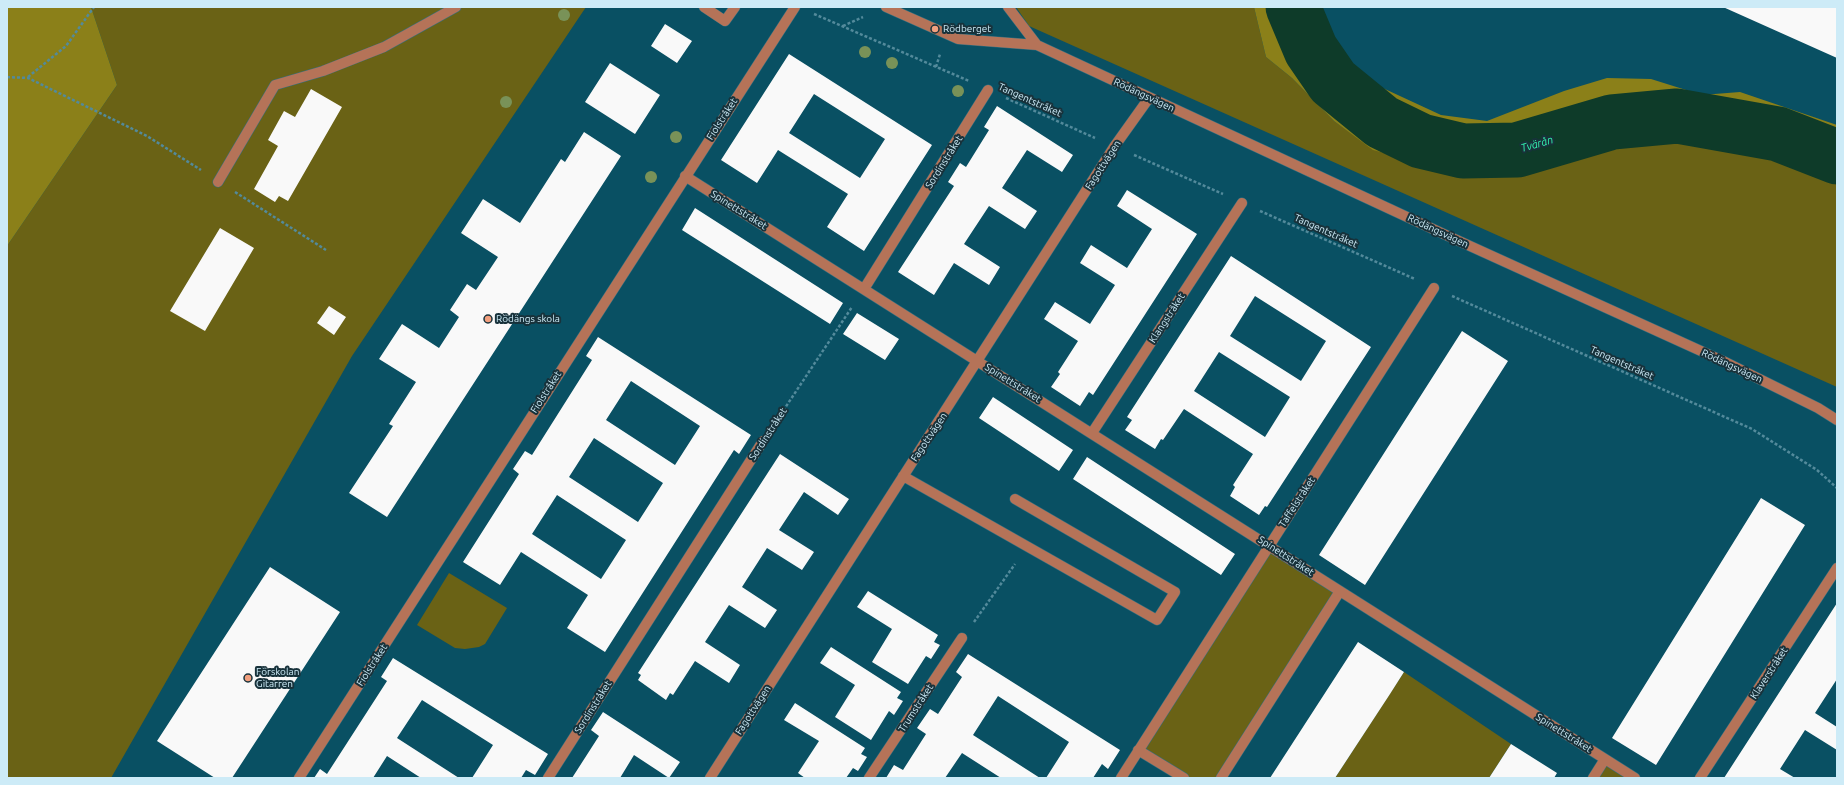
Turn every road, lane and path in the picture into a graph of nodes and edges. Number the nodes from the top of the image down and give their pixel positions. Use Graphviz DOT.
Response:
graph roads {
  1 [pos="94,7"];
  2 [pos="456,7"];
  3 [pos="704,7"];
  4 [pos="735,7"];
  5 [pos="795,7"];
  6 [pos="886,7"];
  7 [pos="1008,7"];
  8 [pos="810,13"];
  9 [pos="863,17"];
  10 [pos="842,26"];
  11 [pos="1037,45"];
  12 [pos="7,77"];
  13 [pos="28,78"];
  14 [pos="988,90"];
  15 [pos="1149,98"];
  16 [pos="1114,147"];
  17 [pos="685,176"];
  18 [pos="218,182"];
  19 [pos="1242,203"];
  20 [pos="326,250"];
  21 [pos="1434,288"];
  22 [pos="864,289"];
  23 [pos="979,361"];
  24 [pos="1837,420"];
  25 [pos="1092,433"];
  26 [pos="763,441"];
  27 [pos="903,476"];
  28 [pos="1837,488"];
  29 [pos="1015,500"];
  30 [pos="1269,545"];
  31 [pos="1027,546"];
  32 [pos="1837,568"];
  33 [pos="1340,591"];
  34 [pos="962,638"];
  35 [pos="1138,750"];
  36 [pos="1605,759"];
  37 [pos="299,778"];
  38 [pos="548,778"];
  39 [pos="710,778"];
  40 [pos="869,778"];
  41 [pos="1121,778"];
  42 [pos="1184,778"];
  43 [pos="1221,778"];
  44 [pos="1592,778"];
  45 [pos="1635,778"];
  46 [pos="1700,778"];
  1 -- 13 [label="path"];
  2 -- 18 [label="street"];
  3 -- 4 [label="street"];
  5 -- 17 [label="street, Fiolstråket"];
  6 -- 11 [label="street, Rödängsvägen"];
  7 -- 11 [label="street, Rödängsvägen"];
  8 -- 10 [label="path, Tangentstråket"];
  9 -- 10 [label="path"];
  10 -- 14 [label="path, Tangentstråket"];
  11 -- 15 [label="street, Rödängsvägen"];
  12 -- 13 [label="path"];
  13 -- 18 [label="path"];
  14 -- 16 [label="path, Tangentstråket"];
  14 -- 22 [label="street, Sordinstråket"];
  15 -- 16 [label="street, Fagottvägen"];
  15 -- 24 [label="street, Rödängsvägen"];
  16 -- 19 [label="path, Tangentstråket"];
  16 -- 23 [label="street, Fagottvägen"];
  17 -- 22 [label="street, Spinettstråket"];
  17 -- 37 [label="street, Fiolstråket"];
  18 -- 20 [label="path"];
  19 -- 21 [label="path, Tangentstråket"];
  19 -- 25 [label="street, Klangstråket"];
  21 -- 28 [label="path, Tangentstråket"];
  21 -- 30 [label="street, Taffelstråket"];
  22 -- 23 [label="street, Spinettstråket"];
  22 -- 26 [label="path, Sordinstråket"];
  23 -- 25 [label="street, Spinettstråket"];
  23 -- 27 [label="street, Fagottvägen"];
  25 -- 30 [label="street, Spinettstråket"];
  26 -- 38 [label="street, Sordinstråket"];
  27 -- 31 [label="street"];
  27 -- 39 [label="street, Fagottvägen"];
  29 -- 31 [label="street"];
  30 -- 33 [label="street, Spinettstråket"];
  30 -- 35 [label="street, Taffelstråket"];
  31 -- 34 [label="path"];
  32 -- 46 [label="street, Klaverstråket"];
  33 -- 36 [label="street, Spinettstråket"];
  33 -- 43 [label="street"];
  34 -- 40 [label="street, Trumstråket"];
  35 -- 41 [label="street, Taffelstråket"];
  35 -- 42 [label="street"];
  36 -- 44 [label="street"];
  36 -- 45 [label="street, Spinettstråket"];
}
